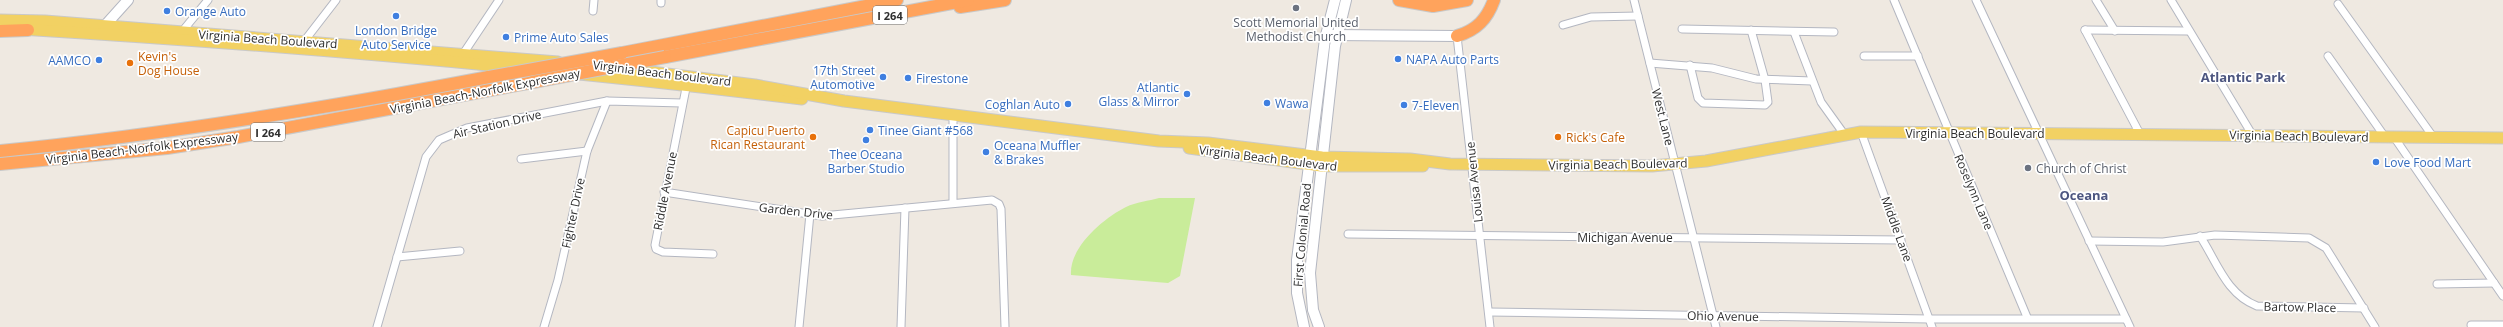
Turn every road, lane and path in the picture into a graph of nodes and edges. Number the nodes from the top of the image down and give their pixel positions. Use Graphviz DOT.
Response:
graph roads {
  1 [pos="128,0"];
  2 [pos="208,0"];
  3 [pos="336,0"];
  4 [pos="499,0"];
  5 [pos="594,0"];
  6 [pos="895,0"];
  7 [pos="968,0"];
  8 [pos="1005,0"];
  9 [pos="1335,0"];
  10 [pos="1346,0"];
  11 [pos="1399,0"];
  12 [pos="1467,0"];
  13 [pos="1494,0"];
  14 [pos="1634,0"];
  15 [pos="1894,0"];
  16 [pos="1976,0"];
  17 [pos="2096,0"];
  18 [pos="2171,0"];
  19 [pos="2338,4"];
  20 [pos="593,11"];
  21 [pos="1638,16"];
  22 [pos="0,20"];
  23 [pos="1563,25"];
  24 [pos="1682,29"];
  25 [pos="0,30"];
  26 [pos="28,30"];
  27 [pos="101,30"];
  28 [pos="812,30"];
  29 [pos="1751,30"];
  30 [pos="2115,31"];
  31 [pos="1794,32"];
  32 [pos="1834,32"];
  33 [pos="2188,32"];
  34 [pos="1326,34"];
  35 [pos="178,36"];
  36 [pos="1337,36"];
  37 [pos="1457,36"];
  38 [pos="300,46"];
  39 [pos="1864,56"];
  40 [pos="1918,56"];
  41 [pos="2328,56"];
  42 [pos="461,59"];
  43 [pos="1650,64"];
  44 [pos="1690,65"];
  45 [pos="687,80"];
  46 [pos="1765,80"];
  47 [pos="1812,81"];
  48 [pos="607,101"];
  49 [pos="682,103"];
  50 [pos="953,115"];
  51 [pos="1861,132"];
  52 [pos="1950,132"];
  53 [pos="2037,133"];
  54 [pos="1844,134"];
  55 [pos="2140,134"];
  56 [pos="2253,136"];
  57 [pos="2389,137"];
  58 [pos="2434,138"];
  59 [pos="2503,138"];
  60 [pos="0,150"];
  61 [pos="587,151"];
  62 [pos="521,159"];
  63 [pos="1309,160"];
  64 [pos="1321,162"];
  65 [pos="0,164"];
  66 [pos="1473,164"];
  67 [pos="1675,166"];
  68 [pos="664,192"];
  69 [pos="953,202"];
  70 [pos="905,208"];
  71 [pos="810,214"];
  72 [pos="1348,234"];
  73 [pos="1480,236"];
  74 [pos="2200,236"];
  75 [pos="1694,237"];
  76 [pos="1901,240"];
  77 [pos="2089,241"];
  78 [pos="460,250"];
  79 [pos="713,254"];
  80 [pos="397,257"];
  81 [pos="2494,283"];
  82 [pos="2437,284"];
  83 [pos="2503,296"];
  84 [pos="2364,308"];
  85 [pos="1488,312"];
  86 [pos="1713,316"];
  87 [pos="2026,318"];
  88 [pos="1929,319"];
  89 [pos="2126,319"];
  90 [pos="2471,325"];
  91 [pos="2503,325"];
  92 [pos="377,327"];
  93 [pos="544,327"];
  94 [pos="799,327"];
  95 [pos="901,327"];
  96 [pos="1004,327"];
  97 [pos="1304,327"];
  98 [pos="1319,327"];
  99 [pos="1490,327"];
  100 [pos="1716,327"];
  101 [pos="1932,327"];
  102 [pos="2130,327"];
  103 [pos="2375,327"];
  1 -- 27 [label="main road"];
  2 -- 35 [label="street"];
  3 -- 38 [label="street"];
  4 -- 42 [label="street"];
  5 -- 20 [label="street"];
  6 -- 60 [label="highway, Virginia Beach-Norfolk Expressway / I 264, bridge"];
  7 -- 28 [label="highway, Virginia Beach-Norfolk Expressway / I 264"];
  8 -- 28 [label="highway"];
  9 -- 34 [label="main road, First Colonial Road"];
  10 -- 36 [label="main road, First Colonial Road"];
  11 -- 12 [label="highway"];
  13 -- 37 [label="highway"];
  14 -- 21 [label="street, West Lane"];
  15 -- 40 [label="street, Roselynn Lane"];
  16 -- 53 [label="street"];
  17 -- 30 [label="street"];
  18 -- 33 [label="street"];
  19 -- 58 [label="street"];
  21 -- 23 [label="street"];
  21 -- 43 [label="street, West Lane"];
  22 -- 27 [label="main road, Virginia Beach Boulevard"];
  24 -- 29 [label="street"];
  25 -- 26 [label="highway"];
  26 -- 27 [label="main road, Virginia Beach Boulevard"];
  27 -- 35 [label="main road, Virginia Beach Boulevard"];
  28 -- 65 [label="highway, Virginia Beach-Norfolk Expressway / I 264, bridge"];
  29 -- 31 [label="street"];
  29 -- 46 [label="street"];
  30 -- 33 [label="street"];
  30 -- 55 [label="street"];
  31 -- 32 [label="street"];
  31 -- 47 [label="street"];
  33 -- 56 [label="street"];
  34 -- 36 [label="main road"];
  34 -- 63 [label="main road, First Colonial Road"];
  35 -- 38 [label="main road, Virginia Beach Boulevard"];
  36 -- 37 [label="main road"];
  36 -- 64 [label="main road, First Colonial Road"];
  37 -- 66 [label="street, Louisa Avenue"];
  38 -- 42 [label="main road, Virginia Beach Boulevard"];
  39 -- 40 [label="street"];
  40 -- 52 [label="street, Roselynn Lane"];
  41 -- 57 [label="street"];
  42 -- 45 [label="main road, Virginia Beach Boulevard"];
  43 -- 44 [label="street"];
  43 -- 67 [label="street, West Lane"];
  44 -- 46 [label="street"];
  44 -- 46 [label="street"];
  45 -- 49 [label="street, Riddle Avenue"];
  45 -- 50 [label="main road, Virginia Beach Boulevard"];
  46 -- 47 [label="street"];
  47 -- 54 [label="street"];
  48 -- 49 [label="street, Air Station Drive"];
  48 -- 61 [label="street, Fighter Drive"];
  48 -- 80 [label="street, Air Station Drive"];
  49 -- 68 [label="street, Riddle Avenue"];
  50 -- 63 [label="main road, Virginia Beach Boulevard"];
  50 -- 69 [label="street"];
  51 -- 52 [label="main road, Virginia Beach Boulevard"];
  51 -- 54 [label="main road, Virginia Beach Boulevard"];
  51 -- 76 [label="street, Middle Lane"];
  52 -- 53 [label="main road, Virginia Beach Boulevard"];
  52 -- 87 [label="street, Roselynn Lane"];
  53 -- 55 [label="main road, Virginia Beach Boulevard"];
  53 -- 77 [label="street"];
  54 -- 67 [label="main road, Virginia Beach Boulevard"];
  55 -- 56 [label="main road, Virginia Beach Boulevard"];
  56 -- 57 [label="main road, Virginia Beach Boulevard"];
  57 -- 58 [label="main road, Virginia Beach Boulevard"];
  57 -- 81 [label="street"];
  58 -- 59 [label="main road, Virginia Beach Boulevard"];
  61 -- 62 [label="street"];
  61 -- 93 [label="street, Fighter Drive"];
  63 -- 64 [label="main road, Virginia Beach Boulevard"];
  63 -- 97 [label="main road, First Colonial Road"];
  64 -- 66 [label="main road, Virginia Beach Boulevard"];
  64 -- 98 [label="main road, First Colonial Road"];
  66 -- 67 [label="main road, Virginia Beach Boulevard"];
  66 -- 73 [label="street, Louisa Avenue"];
  67 -- 75 [label="street, West Lane"];
  68 -- 71 [label="street, Garden Drive"];
  68 -- 79 [label="street, Riddle Avenue"];
  69 -- 70 [label="street, Garden Drive"];
  69 -- 96 [label="street, Garden Drive"];
  70 -- 71 [label="street, Garden Drive"];
  70 -- 95 [label="street"];
  71 -- 94 [label="street"];
  72 -- 73 [label="street, Michigan Avenue"];
  73 -- 75 [label="street, Michigan Avenue"];
  73 -- 85 [label="street, Louisa Avenue"];
  74 -- 77 [label="street"];
  74 -- 84 [label="street"];
  74 -- 84 [label="street, Bartow Place"];
  75 -- 76 [label="street, Michigan Avenue"];
  75 -- 86 [label="street, West Lane"];
  76 -- 88 [label="street, Middle Lane"];
  77 -- 89 [label="street"];
  78 -- 80 [label="street"];
  80 -- 92 [label="street, Air Station Drive"];
  81 -- 82 [label="street"];
  81 -- 83 [label="street"];
  84 -- 103 [label="street"];
  85 -- 86 [label="street, Ohio Avenue"];
  85 -- 99 [label="street, Louisa Avenue"];
  86 -- 88 [label="street, Ohio Avenue"];
  86 -- 100 [label="street, West Lane"];
  87 -- 88 [label="street, Ohio Avenue"];
  87 -- 89 [label="street, Ohio Avenue"];
  88 -- 101 [label="street, Middle Lane"];
  89 -- 102 [label="street"];
  90 -- 91 [label="street"];
}
